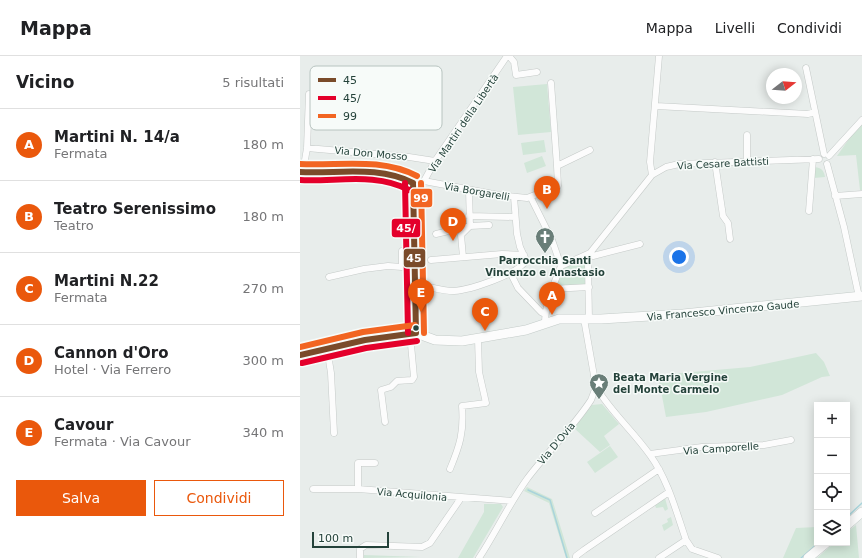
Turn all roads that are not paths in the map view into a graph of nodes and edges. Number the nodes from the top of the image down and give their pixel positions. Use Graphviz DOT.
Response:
graph roads {
  1 [pos="508,56"];
  2 [pos="659,56"];
  3 [pos="806,68"];
  4 [pos="537,72"];
  5 [pos="551,83"];
  6 [pos="308,94"];
  7 [pos="656,106"];
  8 [pos="815,112"];
  9 [pos="862,120"];
  10 [pos="747,135"];
  11 [pos="307,148"];
  12 [pos="590,150"];
  13 [pos="827,155"];
  14 [pos="816,159"];
  15 [pos="435,161"];
  16 [pos="747,161"];
  17 [pos="715,162"];
  18 [pos="827,164"];
  19 [pos="557,166"];
  20 [pos="301,172"];
  21 [pos="652,175"];
  22 [pos="424,182"];
  23 [pos="413,183"];
  24 [pos="469,190"];
  25 [pos="862,194"];
  26 [pos="835,196"];
  27 [pos="514,198"];
  28 [pos="531,198"];
  29 [pos="809,211"];
  30 [pos="469,216"];
  31 [pos="514,217"];
  32 [pos="489,225"];
  33 [pos="470,226"];
  34 [pos="436,234"];
  35 [pos="730,239"];
  36 [pos="640,244"];
  37 [pos="412,251"];
  38 [pos="588,254"];
  39 [pos="524,255"];
  40 [pos="463,256"];
  41 [pos="431,260"];
  42 [pos="561,266"];
  43 [pos="402,267"];
  44 [pos="412,267"];
  45 [pos="511,274"];
  46 [pos="329,277"];
  47 [pos="414,284"];
  48 [pos="589,287"];
  49 [pos="552,289"];
  50 [pos="861,296"];
  51 [pos="545,314"];
  52 [pos="586,319"];
  53 [pos="545,324"];
  54 [pos="413,334"];
  55 [pos="478,339"];
  56 [pos="327,348"];
  57 [pos="300,355"];
  58 [pos="596,387"];
  59 [pos="385,422"];
  60 [pos="334,433"];
  61 [pos="792,440"];
  62 [pos="650,454"];
  63 [pos="375,463"];
  64 [pos="659,468"];
  65 [pos="450,469"];
  66 [pos="313,489"];
  67 [pos="358,490"];
  68 [pos="669,492"];
  69 [pos="461,498"];
  70 [pos="512,501"];
  71 [pos="862,512"];
  72 [pos="595,513"];
  73 [pos="850,522"];
  74 [pos="686,540"];
  75 [pos="822,546"];
  76 [pos="360,558"];
  77 [pos="479,558"];
  78 [pos="576,558"];
  79 [pos="659,558"];
  80 [pos="718,558"];
  81 [pos="808,558"];
  1 -- 4 [label="street"];
  1 -- 15 [label="street, Via Martiri della Libertà"];
  2 -- 7 [label="street"];
  3 -- 8 [label="street"];
  5 -- 19 [label="street"];
  6 -- 11 [label="street"];
  7 -- 8 [label="street"];
  7 -- 21 [label="street"];
  8 -- 13 [label="street"];
  9 -- 13 [label="street"];
  10 -- 16 [label="street"];
  11 -- 15 [label="street, Via Don Mosso"];
  11 -- 20 [label="street"];
  12 -- 19 [label="street"];
  13 -- 14 [label="street"];
  13 -- 18 [label="street"];
  14 -- 16 [label="street, Via Cesare Battisti"];
  14 -- 18 [label="street"];
  14 -- 29 [label="street"];
  15 -- 22 [label="street, Via Martiri della Libertà"];
  16 -- 17 [label="street, Via Cesare Battisti"];
  17 -- 21 [label="street, Via Cesare Battisti"];
  17 -- 35 [label="street"];
  18 -- 26 [label="street"];
  19 -- 28 [label="street"];
  20 -- 23 [label="street"];
  21 -- 38 [label="street, Via Cesare Battisti"];
  22 -- 23 [label="street, Via Martiri della Libertà"];
  22 -- 24 [label="street, Via Borgarelli"];
  23 -- 37 [label="street"];
  24 -- 27 [label="street, Via Borgarelli"];
  24 -- 30 [label="street"];
  25 -- 26 [label="street"];
  26 -- 50 [label="street"];
  27 -- 28 [label="street, Via Borgarelli"];
  27 -- 31 [label="street"];
  28 -- 42 [label="street"];
  30 -- 31 [label="street"];
  30 -- 33 [label="street"];
  31 -- 39 [label="street"];
  32 -- 33 [label="street"];
  33 -- 34 [label="street"];
  33 -- 40 [label="street"];
  36 -- 38 [label="street"];
  37 -- 43 [label="street"];
  37 -- 44 [label="street"];
  38 -- 42 [label="street, Via Cesare Battisti"];
  38 -- 48 [label="street"];
  39 -- 40 [label="street"];
  39 -- 45 [label="street"];
  40 -- 41 [label="street"];
  42 -- 49 [label="street"];
  43 -- 44 [label="street"];
  43 -- 46 [label="street"];
  44 -- 47 [label="street"];
  45 -- 47 [label="street"];
  45 -- 51 [label="street"];
  47 -- 54 [label="street"];
  48 -- 49 [label="street"];
  48 -- 52 [label="street"];
  49 -- 51 [label="street"];
  50 -- 52 [label="street, Via Francesco Vincenzo Gaude"];
  51 -- 53 [label="street"];
  52 -- 53 [label="street, Via Francesco Vincenzo Gaude"];
  52 -- 58 [label="street"];
  53 -- 55 [label="street, Via Francesco Vincenzo Gaude"];
  54 -- 55 [label="street, Via Francesco Vincenzo Gaude"];
  54 -- 56 [label="street"];
  54 -- 59 [label="street"];
  55 -- 65 [label="street"];
  56 -- 57 [label="street"];
  56 -- 60 [label="street"];
  58 -- 62 [label="street"];
  58 -- 70 [label="street, Via D'Ovia"];
  61 -- 62 [label="street, Via Camporelle"];
  62 -- 64 [label="street"];
  63 -- 67 [label="street"];
  64 -- 68 [label="street"];
  64 -- 72 [label="street"];
  66 -- 67 [label="street, Via Acquilonia"];
  67 -- 69 [label="street, Via Acquilonia"];
  68 -- 74 [label="street"];
  68 -- 78 [label="street"];
  69 -- 70 [label="street, Via Acquilonia"];
  69 -- 76 [label="street"];
  70 -- 77 [label="street, Via D'Ovia"];
  71 -- 73 [label="street"];
  74 -- 79 [label="street"];
  74 -- 80 [label="street"];
  75 -- 81 [label="street"];
}
